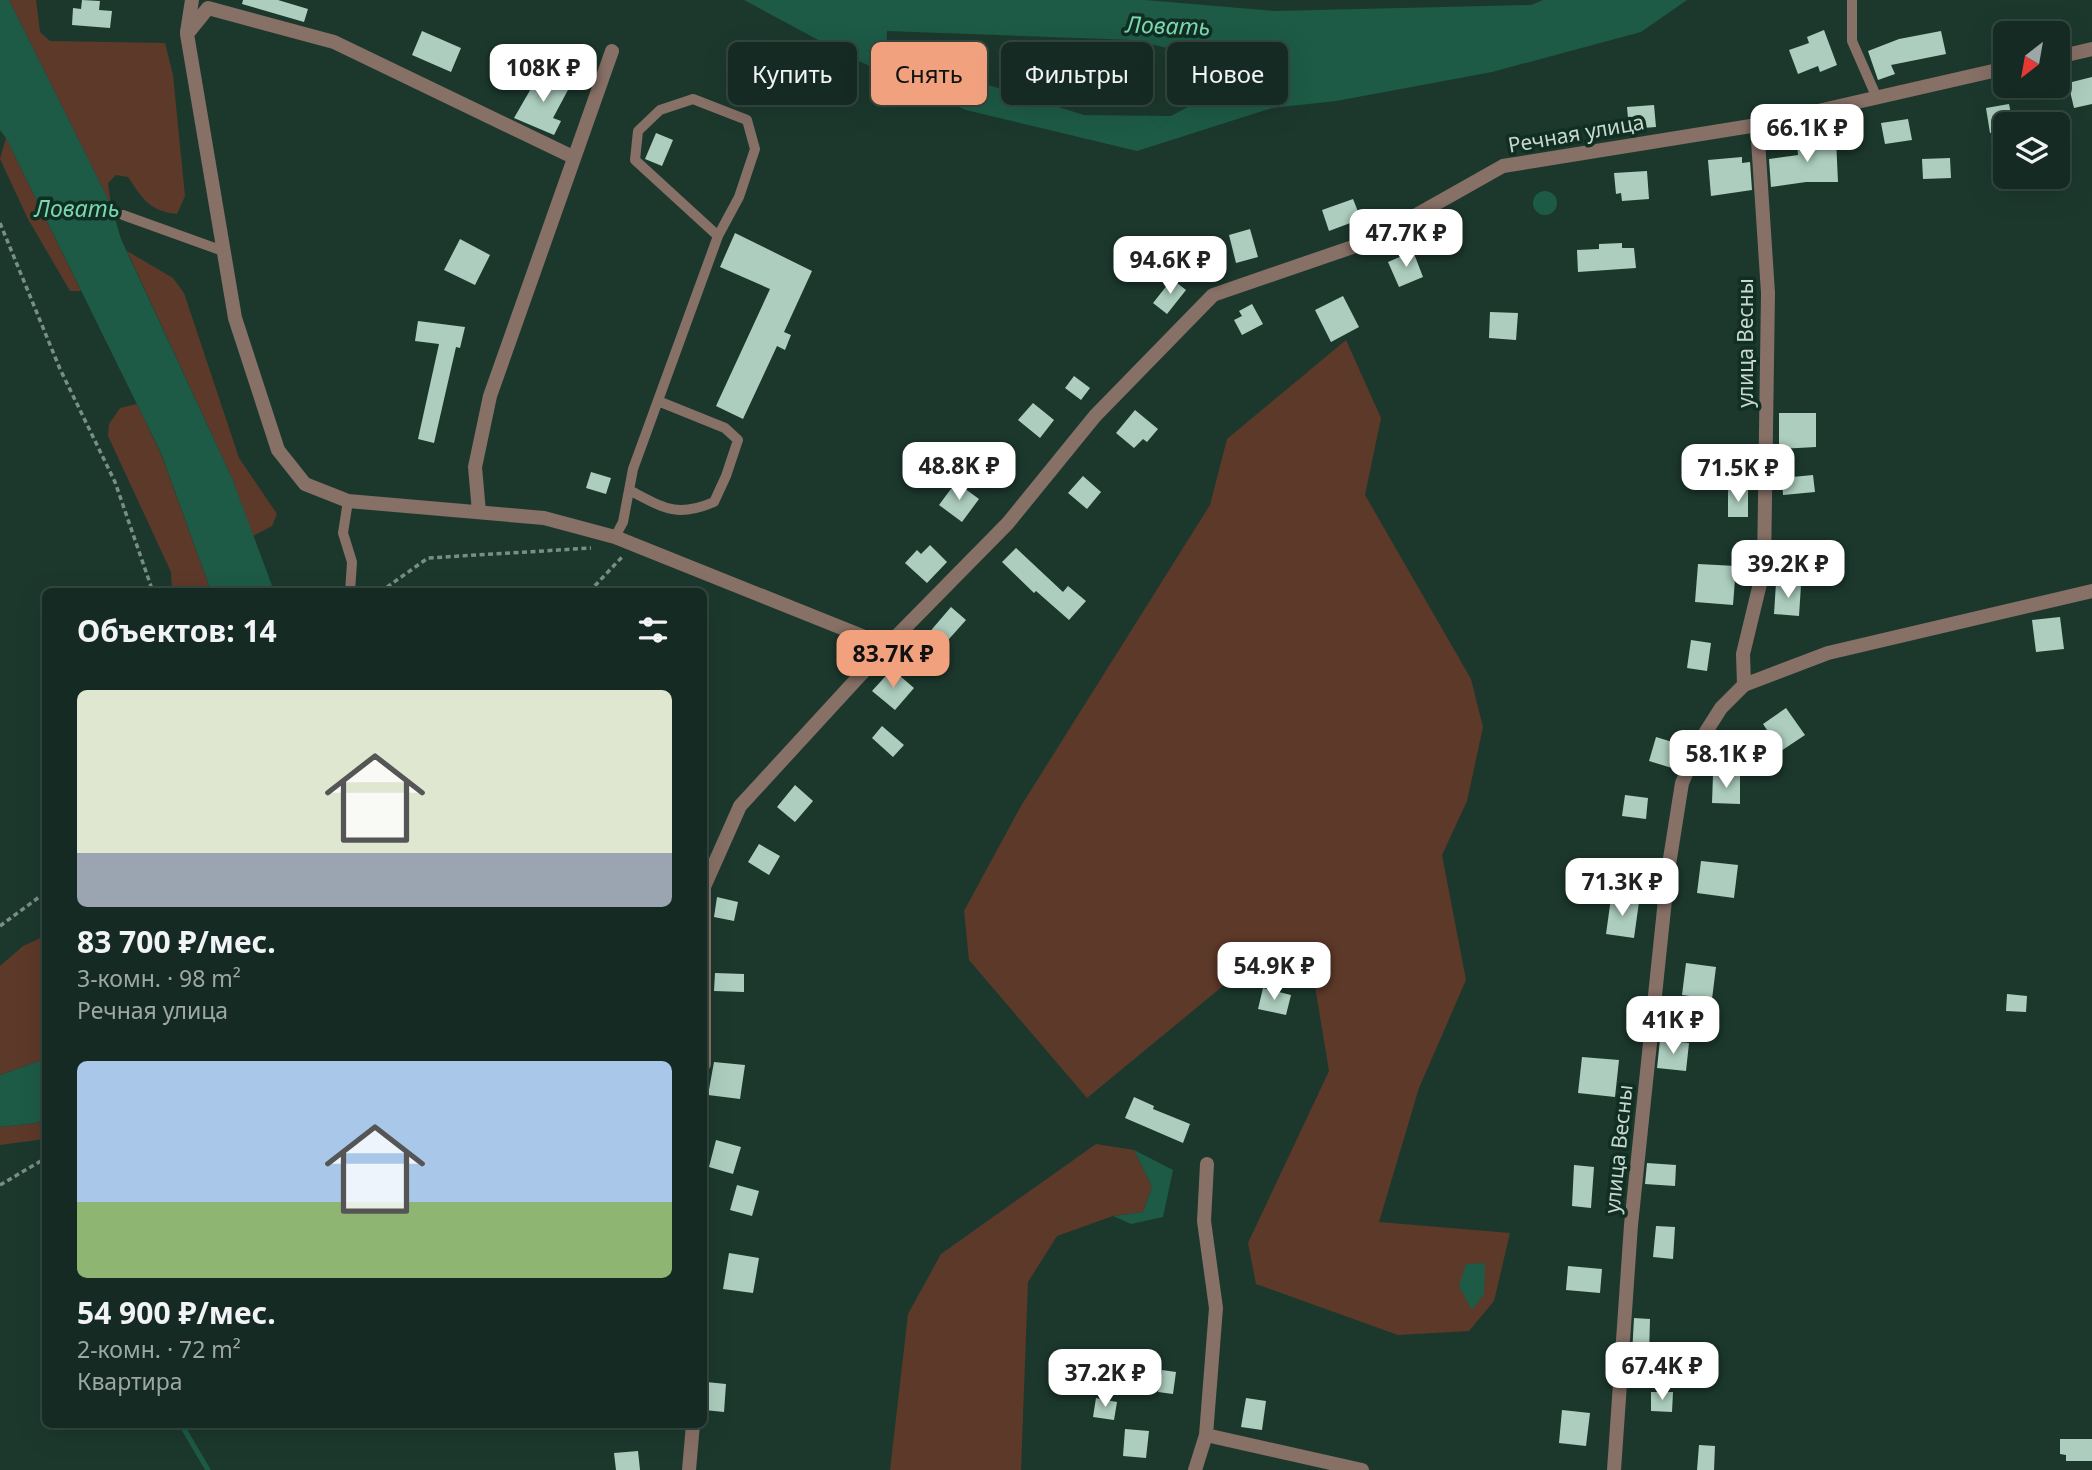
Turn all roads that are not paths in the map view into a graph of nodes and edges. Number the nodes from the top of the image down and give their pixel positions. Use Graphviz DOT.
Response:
graph roads {
  1 [pos="191,0"];
  2 [pos="1852,0"];
  3 [pos="187,33"];
  4 [pos="2092,49"];
  5 [pos="612,51"];
  6 [pos="2070,54"];
  7 [pos="1993,71"];
  8 [pos="1877,98"];
  9 [pos="1757,125"];
  10 [pos="573,157"];
  11 [pos="123,215"];
  12 [pos="718,236"];
  13 [pos="223,251"];
  14 [pos="658,401"];
  15 [pos="629,490"];
  16 [pos="348,500"];
  17 [pos="479,512"];
  18 [pos="615,537"];
  19 [pos="350,588"];
  20 [pos="2092,591"];
  21 [pos="887,646"];
  22 [pos="1744,685"];
  23 [pos="707,880"];
  24 [pos="1208,1164"];
  25 [pos="692,1428"];
  26 [pos="1206,1436"];
  27 [pos="689,1470"];
  28 [pos="1195,1470"];
  29 [pos="1362,1470"];
  30 [pos="1614,1470"];
  1 -- 3 [label="street"];
  2 -- 8 [label="lane"];
  3 -- 10 [label="street"];
  3 -- 13 [label="street"];
  4 -- 6 [label="street"];
  5 -- 10 [label="street"];
  7 -- 8 [label="street, Речная улица"];
  8 -- 9 [label="street, Речная улица"];
  9 -- 21 [label="street, Речная улица"];
  9 -- 22 [label="street, улица Весны"];
  10 -- 17 [label="street"];
  11 -- 13 [label="lane"];
  12 -- 12 [label="lane"];
  12 -- 14 [label="lane"];
  13 -- 16 [label="street"];
  14 -- 15 [label="lane"];
  14 -- 15 [label="lane"];
  15 -- 18 [label="lane"];
  16 -- 17 [label="street"];
  16 -- 19 [label="lane"];
  17 -- 18 [label="street"];
  18 -- 21 [label="street"];
  20 -- 22 [label="street, улица Весны"];
  21 -- 23 [label="street, Речная улица"];
  22 -- 30 [label="street, улица Весны"];
  24 -- 26 [label="street"];
  25 -- 27 [label="street"];
  26 -- 28 [label="street"];
  26 -- 29 [label="street"];
}
